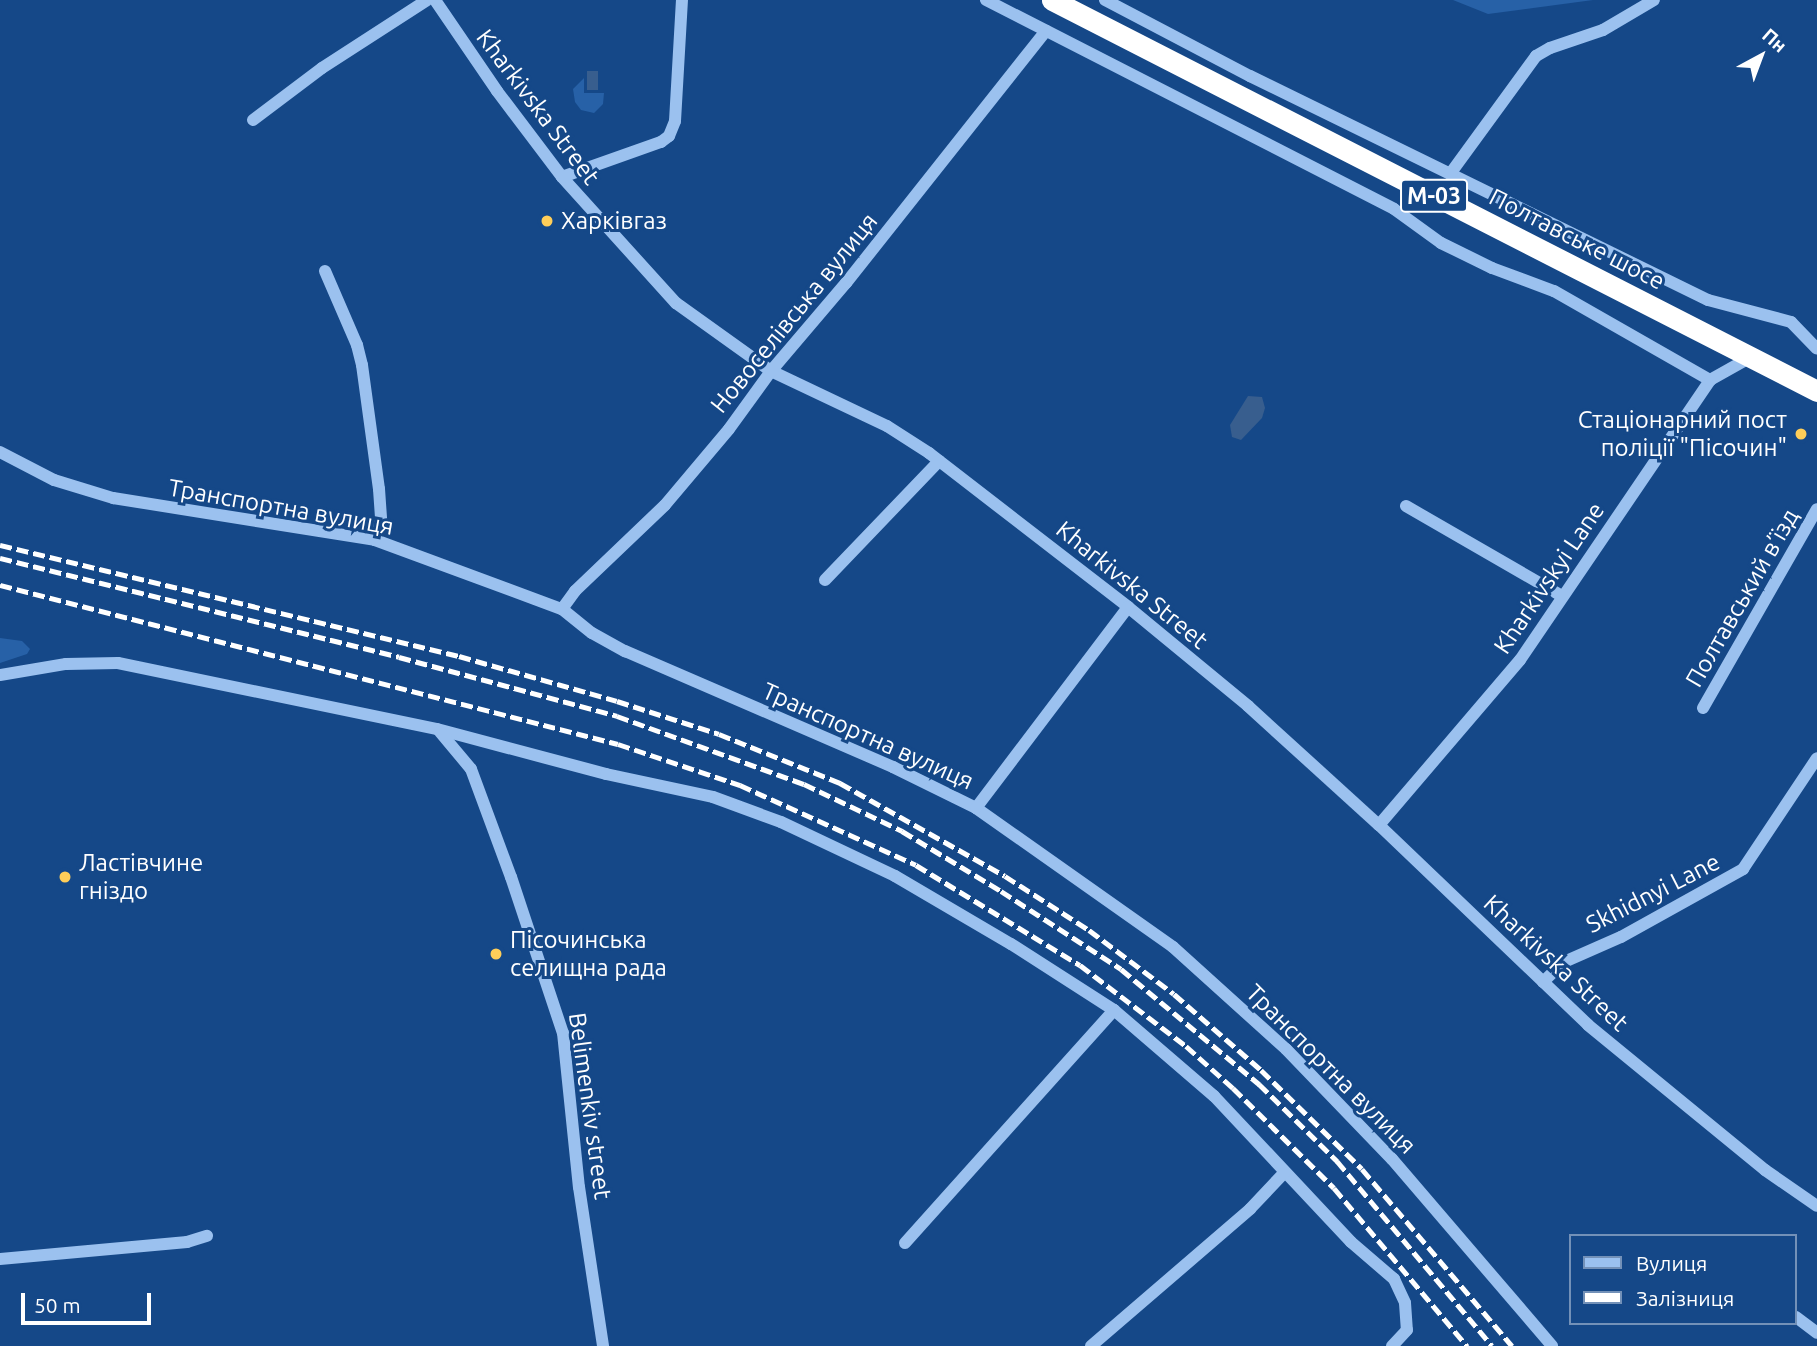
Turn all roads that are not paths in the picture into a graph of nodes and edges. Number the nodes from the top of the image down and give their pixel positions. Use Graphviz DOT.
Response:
graph roads {
  1 [pos="427,0"];
  2 [pos="435,0"];
  3 [pos="682,0"];
  4 [pos="986,0"];
  5 [pos="1052,0"];
  6 [pos="1105,0"];
  7 [pos="1654,0"];
  8 [pos="1046,31"];
  9 [pos="253,120"];
  10 [pos="1450,174"];
  11 [pos="562,177"];
  12 [pos="325,271"];
  13 [pos="1817,349"];
  14 [pos="1751,356"];
  15 [pos="771,371"];
  16 [pos="1710,380"];
  17 [pos="1817,391"];
  18 [pos="0,452"];
  19 [pos="939,461"];
  20 [pos="1406,506"];
  21 [pos="1817,509"];
  22 [pos="375,540"];
  23 [pos="825,580"];
  24 [pos="1562,596"];
  25 [pos="1128,607"];
  26 [pos="562,608"];
  27 [pos="0,675"];
  28 [pos="1703,708"];
  29 [pos="437,729"];
  30 [pos="1817,758"];
  31 [pos="976,808"];
  32 [pos="1379,825"];
  33 [pos="1543,982"];
  34 [pos="1114,1010"];
  35 [pos="1284,1173"];
  36 [pos="1817,1206"];
  37 [pos="207,1236"];
  38 [pos="905,1243"];
  39 [pos="0,1259"];
  40 [pos="1796,1317"];
  41 [pos="1817,1333"];
  42 [pos="603,1346"];
  43 [pos="1091,1346"];
  44 [pos="1391,1346"];
  45 [pos="1552,1346"];
  1 -- 9 [label="street"];
  2 -- 11 [label="street, Kharkivska Street"];
  3 -- 11 [label="street"];
  4 -- 8 [label="street"];
  5 -- 14 [label="highway, Полтавське шосе / М-03"];
  6 -- 10 [label="street"];
  7 -- 10 [label="street"];
  8 -- 15 [label="street, Новоселівська вулиця"];
  8 -- 16 [label="street"];
  10 -- 13 [label="street"];
  11 -- 15 [label="street, Kharkivska Street"];
  12 -- 22 [label="street"];
  14 -- 16 [label="street, Kharkivskyi Lane"];
  14 -- 17 [label="highway, Полтавське шосе / М-03"];
  15 -- 19 [label="street, Kharkivska Street"];
  15 -- 26 [label="street, Новоселівська вулиця"];
  16 -- 24 [label="street, Kharkivskyi Lane"];
  18 -- 22 [label="street, Транспортна вулиця"];
  19 -- 23 [label="street"];
  19 -- 25 [label="street, Kharkivska Street"];
  20 -- 24 [label="street"];
  21 -- 28 [label="street, Полтавський в’їзд"];
  22 -- 26 [label="street, Транспортна вулиця"];
  24 -- 32 [label="street, Kharkivskyi Lane"];
  25 -- 31 [label="street"];
  25 -- 32 [label="street, Kharkivska Street"];
  26 -- 31 [label="street, Транспортна вулиця"];
  27 -- 29 [label="street"];
  29 -- 34 [label="street"];
  29 -- 42 [label="street, Belimenkiv street"];
  30 -- 33 [label="street, Skhidnyi Lane"];
  31 -- 45 [label="street, Транспортна вулиця"];
  32 -- 33 [label="street, Kharkivska Street"];
  33 -- 36 [label="street, Kharkivska Street"];
  34 -- 35 [label="street"];
  34 -- 38 [label="street"];
  35 -- 43 [label="street"];
  35 -- 44 [label="street"];
  37 -- 39 [label="street"];
  40 -- 41 [label="street"];
}
